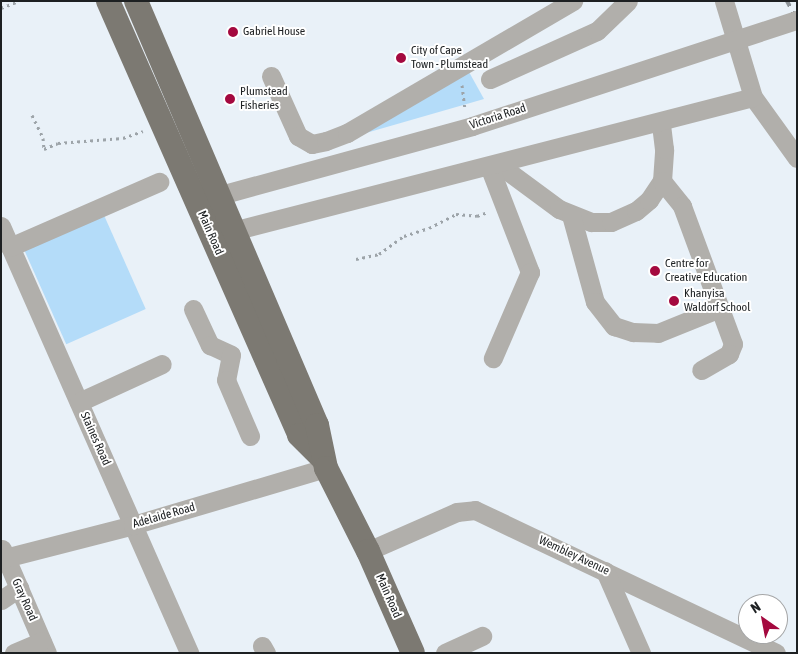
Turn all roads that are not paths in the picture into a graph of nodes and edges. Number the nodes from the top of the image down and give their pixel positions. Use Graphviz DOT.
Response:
graph roads {
  1 [pos="108,1"];
  2 [pos="136,1"];
  3 [pos="573,1"];
  4 [pos="628,1"];
  5 [pos="724,1"];
  6 [pos="797,20"];
  7 [pos="271,76"];
  8 [pos="490,79"];
  9 [pos="753,97"];
  10 [pos="661,123"];
  11 [pos="797,158"];
  12 [pos="493,165"];
  13 [pos="662,181"];
  14 [pos="159,182"];
  15 [pos="219,195"];
  16 [pos="196,202"];
  17 [pos="571,215"];
  18 [pos="1,226"];
  19 [pos="234,231"];
  20 [pos="211,237"];
  21 [pos="10,247"];
  22 [pos="720,308"];
  23 [pos="193,309"];
  24 [pos="258,343"];
  25 [pos="231,355"];
  26 [pos="493,358"];
  27 [pos="162,364"];
  28 [pos="701,370"];
  29 [pos="79,402"];
  30 [pos="250,436"];
  31 [pos="324,463"];
  32 [pos="133,525"];
  33 [pos="368,551"];
  34 [pos="3,556"];
  35 [pos="605,571"];
  36 [pos="19,588"];
  37 [pos="1,600"];
  38 [pos="482,636"];
  39 [pos="44,647"];
  40 [pos="14,653"];
  41 [pos="189,653"];
  42 [pos="413,653"];
  43 [pos="445,653"];
  44 [pos="641,653"];
  45 [pos="776,653"];
  1 -- 16 [label="main road, Main Road"];
  2 -- 15 [label="main road, Main Road"];
  3 -- 7 [label="street"];
  4 -- 8 [label="street"];
  5 -- 9 [label="street"];
  6 -- 15 [label="street, Victoria Road, bridge"];
  9 -- 10 [label="street"];
  9 -- 11 [label="street"];
  10 -- 12 [label="street"];
  10 -- 13 [label="street"];
  12 -- 17 [label="street"];
  12 -- 19 [label="street"];
  12 -- 26 [label="street"];
  13 -- 17 [label="street"];
  13 -- 22 [label="street"];
  14 -- 21 [label="street"];
  15 -- 16 [label="street, Victoria Road"];
  15 -- 19 [label="main road, Main Road"];
  16 -- 20 [label="main road, Main Road"];
  17 -- 22 [label="street"];
  18 -- 21 [label="street, Staines Road"];
  19 -- 20 [label="street"];
  19 -- 31 [label="main road, Main Road"];
  20 -- 24 [label="main road, Main Road"];
  21 -- 29 [label="street, Staines Road"];
  22 -- 28 [label="street"];
  23 -- 25 [label="street"];
  24 -- 25 [label="street"];
  24 -- 31 [label="main road, Main Road"];
  25 -- 30 [label="street"];
  27 -- 29 [label="street"];
  29 -- 32 [label="street, Staines Road"];
  31 -- 32 [label="street, Adelaide Road"];
  31 -- 33 [label="main road, Main Road"];
  32 -- 34 [label="street, Adelaide Road"];
  32 -- 41 [label="street, Staines Road"];
  33 -- 35 [label="street, Wembley Avenue"];
  33 -- 42 [label="main road, Main Road"];
  34 -- 36 [label="street, Gray Road"];
  35 -- 44 [label="street"];
  35 -- 45 [label="street, Wembley Avenue"];
  36 -- 37 [label="street"];
  36 -- 39 [label="street, Gray Road"];
  38 -- 43 [label="street"];
  39 -- 40 [label="street"];
}
